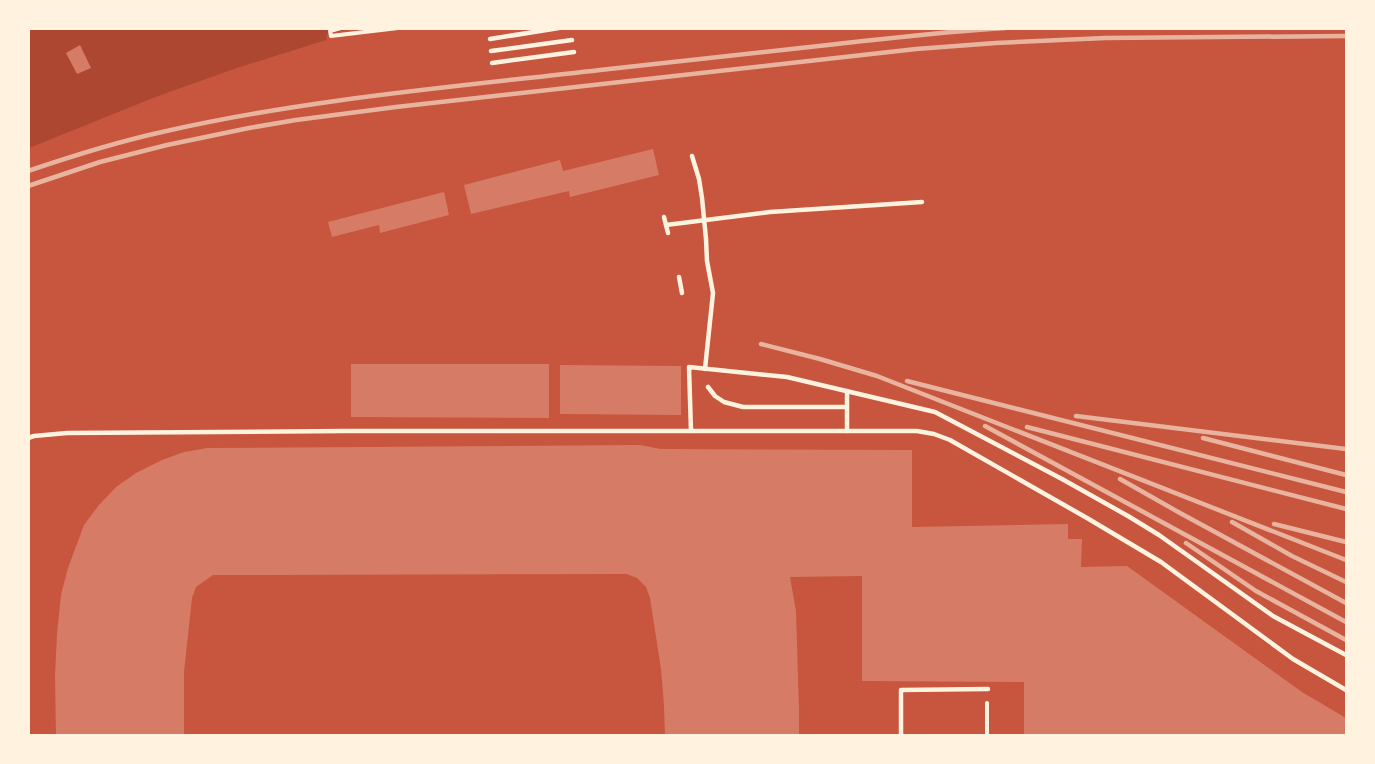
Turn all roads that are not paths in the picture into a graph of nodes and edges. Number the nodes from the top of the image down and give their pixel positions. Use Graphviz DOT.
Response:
graph roads {
  1 [pos="560,28"];
  2 [pos="489,39"];
  3 [pos="572,40"];
  4 [pos="491,51"];
  5 [pos="574,52"];
  6 [pos="492,63"];
  7 [pos="692,156"];
  8 [pos="922,202"];
  9 [pos="664,217"];
  10 [pos="704,220"];
  11 [pos="666,225"];
  12 [pos="668,233"];
  13 [pos="679,277"];
  14 [pos="682,293"];
  15 [pos="705,369"];
  16 [pos="708,387"];
  17 [pos="847,391"];
  18 [pos="847,407"];
  19 [pos="691,431"];
  20 [pos="847,431"];
  21 [pos="28,438"];
  22 [pos="1347,655"];
  23 [pos="988,689"];
  24 [pos="1347,690"];
  25 [pos="901,735"];
  1 -- 2 [label="lane"];
  3 -- 4 [label="lane"];
  5 -- 6 [label="lane"];
  7 -- 10 [label="lane"];
  8 -- 10 [label="lane"];
  9 -- 11 [label="lane"];
  10 -- 11 [label="lane"];
  10 -- 15 [label="lane"];
  11 -- 12 [label="lane"];
  13 -- 14 [label="lane"];
  15 -- 17 [label="lane"];
  15 -- 19 [label="lane"];
  16 -- 18 [label="lane"];
  17 -- 18 [label="lane"];
  17 -- 22 [label="lane"];
  18 -- 20 [label="lane"];
  19 -- 20 [label="lane"];
  19 -- 21 [label="lane"];
  20 -- 24 [label="lane"];
  23 -- 25 [label="lane"];
}
